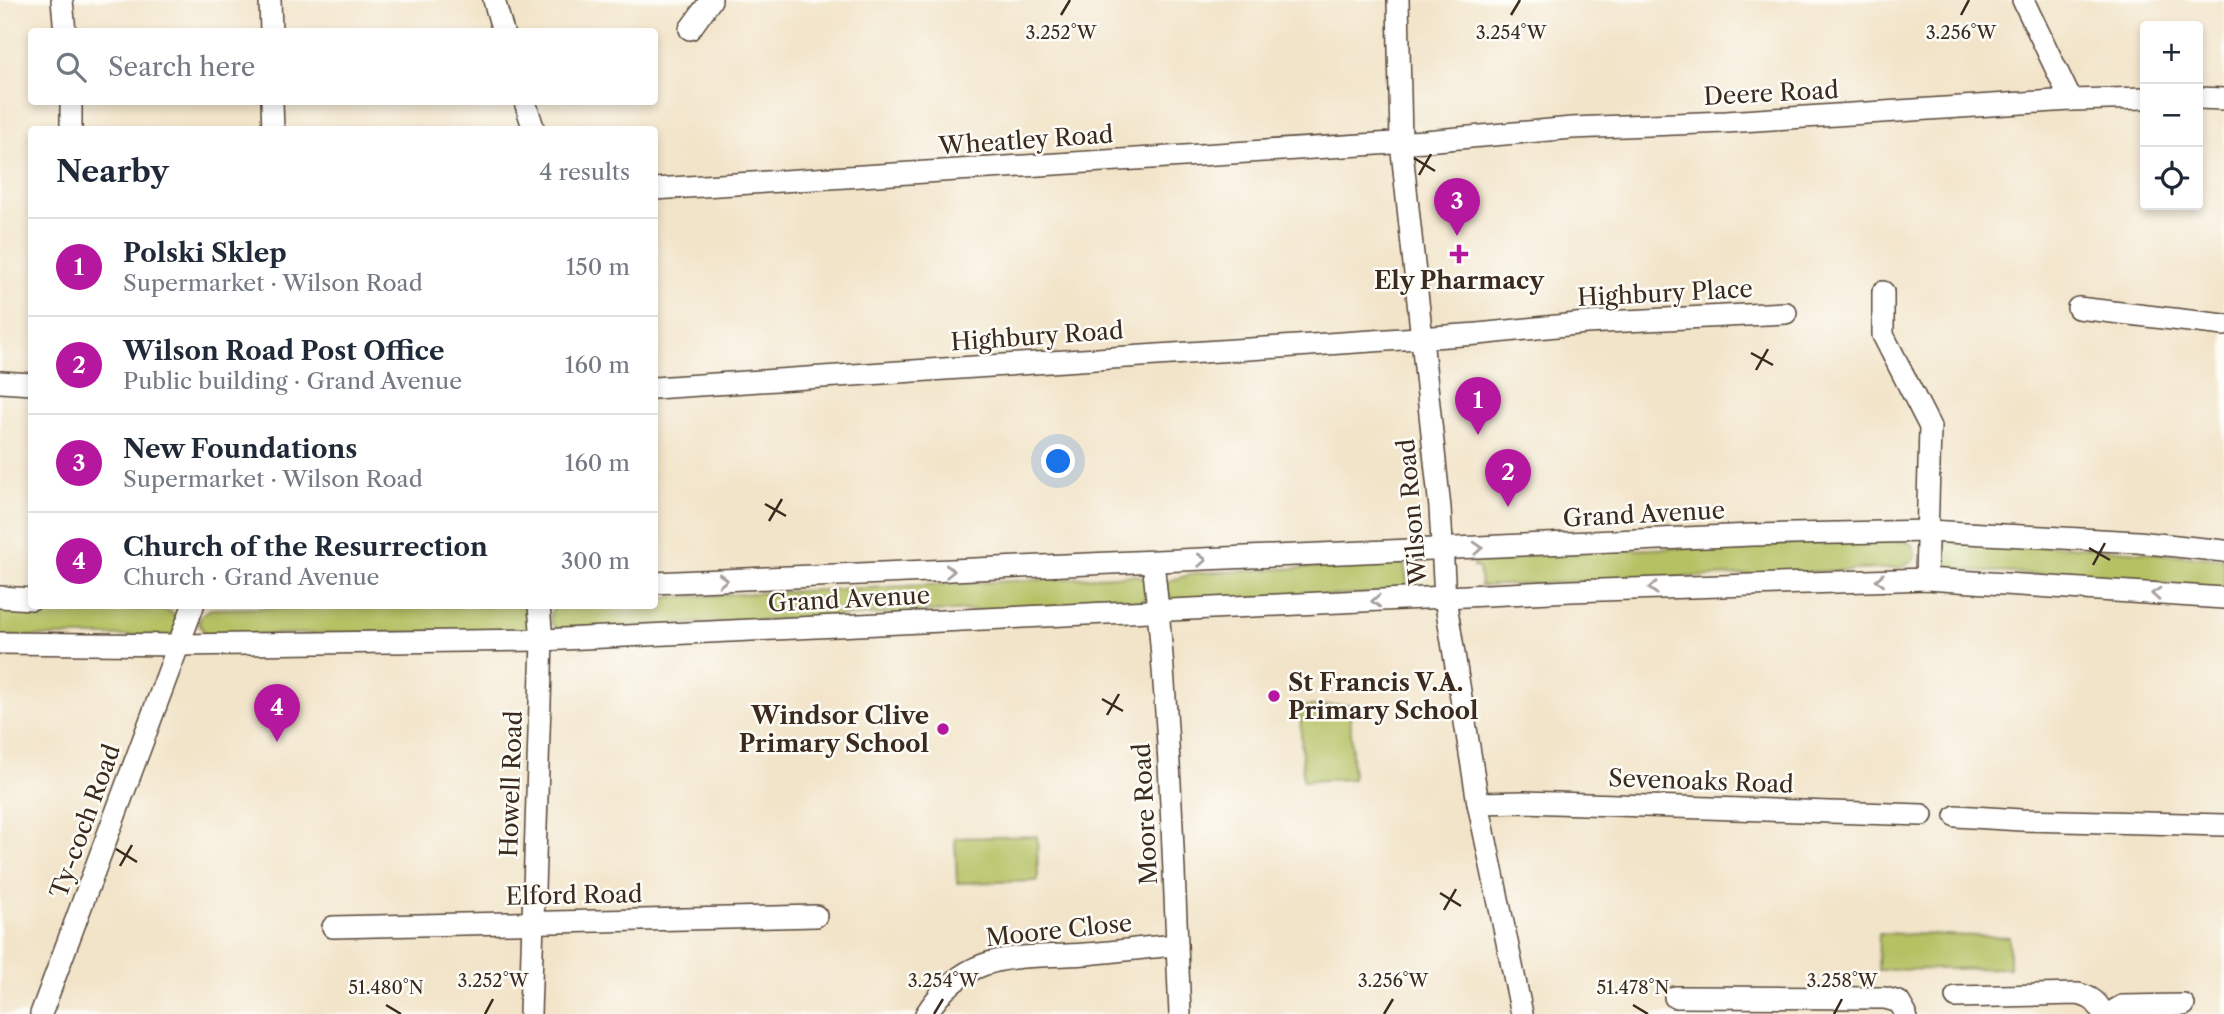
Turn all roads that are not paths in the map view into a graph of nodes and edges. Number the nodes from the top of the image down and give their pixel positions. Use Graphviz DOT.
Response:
graph roads {
  1 [pos="62,0"];
  2 [pos="270,0"];
  3 [pos="494,0"];
  4 [pos="711,0"];
  5 [pos="1398,0"];
  6 [pos="2023,0"];
  7 [pos="65,28"];
  8 [pos="271,28"];
  9 [pos="502,28"];
  10 [pos="690,29"];
  11 [pos="2140,98"];
  12 [pos="2203,98"];
  13 [pos="2224,99"];
  14 [pos="2071,100"];
  15 [pos="71,105"];
  16 [pos="272,105"];
  17 [pos="526,105"];
  18 [pos="71,126"];
  19 [pos="273,126"];
  20 [pos="533,126"];
  21 [pos="1401,142"];
  22 [pos="658,189"];
  23 [pos="1884,292"];
  24 [pos="2078,308"];
  25 [pos="1786,313"];
  26 [pos="2224,325"];
  27 [pos="1422,337"];
  28 [pos="0,382"];
  29 [pos="28,384"];
  30 [pos="658,387"];
  31 [pos="1928,531"];
  32 [pos="1441,549"];
  33 [pos="2224,551"];
  34 [pos="1153,562"];
  35 [pos="1926,579"];
  36 [pos="658,583"];
  37 [pos="0,597"];
  38 [pos="1445,597"];
  39 [pos="2224,598"];
  40 [pos="28,599"];
  41 [pos="192,609"];
  42 [pos="539,609"];
  43 [pos="1158,611"];
  44 [pos="541,640"];
  45 [pos="0,643"];
  46 [pos="179,645"];
  47 [pos="1478,803"];
  48 [pos="1922,815"];
  49 [pos="1956,816"];
  50 [pos="2224,825"];
  51 [pos="816,916"];
  52 [pos="533,923"];
  53 [pos="333,927"];
  54 [pos="1177,945"];
  55 [pos="1675,997"];
  56 [pos="1956,997"];
  57 [pos="2185,1005"];
  58 [pos="1720,1006"];
  59 [pos="41,1014"];
  60 [pos="530,1014"];
  61 [pos="926,1014"];
  62 [pos="1180,1014"];
  63 [pos="1522,1014"];
  64 [pos="1906,1014"];
  65 [pos="2106,1014"];
  1 -- 7 [label="street"];
  2 -- 8 [label="street"];
  3 -- 9 [label="street"];
  4 -- 10 [label="street"];
  5 -- 21 [label="street, Wilson Road"];
  6 -- 14 [label="street"];
  11 -- 14 [label="street, Deere Road"];
  12 -- 13 [label="street"];
  14 -- 21 [label="street, Deere Road"];
  15 -- 18 [label="street"];
  16 -- 19 [label="street"];
  17 -- 20 [label="street"];
  21 -- 22 [label="street, Wheatley Road"];
  21 -- 27 [label="street, Wilson Road"];
  23 -- 31 [label="street"];
  24 -- 26 [label="street"];
  25 -- 27 [label="street, Highbury Place"];
  27 -- 30 [label="street, Highbury Road"];
  27 -- 32 [label="street, Wilson Road"];
  28 -- 29 [label="street"];
  32 -- 31 [label="street, Grand Avenue, one-way"];
  31 -- 33 [label="street, Grand Avenue"];
  31 -- 35 [label="street"];
  34 -- 32 [label="street, Grand Avenue, one-way"];
  32 -- 38 [label="street, Wilson Road"];
  36 -- 34 [label="street, Grand Avenue, one-way"];
  34 -- 43 [label="street"];
  35 -- 38 [label="street, Grand Avenue, one-way"];
  39 -- 35 [label="street, Grand Avenue, one-way"];
  37 -- 40 [label="street"];
  38 -- 43 [label="street, Grand Avenue, one-way"];
  38 -- 47 [label="street, Wilson Road"];
  41 -- 46 [label="street"];
  42 -- 44 [label="street"];
  43 -- 44 [label="street, Grand Avenue"];
  43 -- 54 [label="street, Moore Road"];
  44 -- 46 [label="street, Grand Avenue"];
  44 -- 52 [label="street, Howell Road"];
  45 -- 46 [label="street, Grand Avenue"];
  46 -- 59 [label="street, Ty-coch Road"];
  47 -- 48 [label="street, Sevenoaks Road"];
  47 -- 63 [label="street, Wilson Road"];
  49 -- 50 [label="street"];
  51 -- 52 [label="street, Elford Road"];
  52 -- 53 [label="street, Elford Road"];
  52 -- 60 [label="street, Howell Road"];
  54 -- 61 [label="street, Moore Close"];
  54 -- 62 [label="street, Moore Road"];
  55 -- 58 [label="street"];
  56 -- 65 [label="street"];
  57 -- 65 [label="street"];
  58 -- 64 [label="street"];
}
